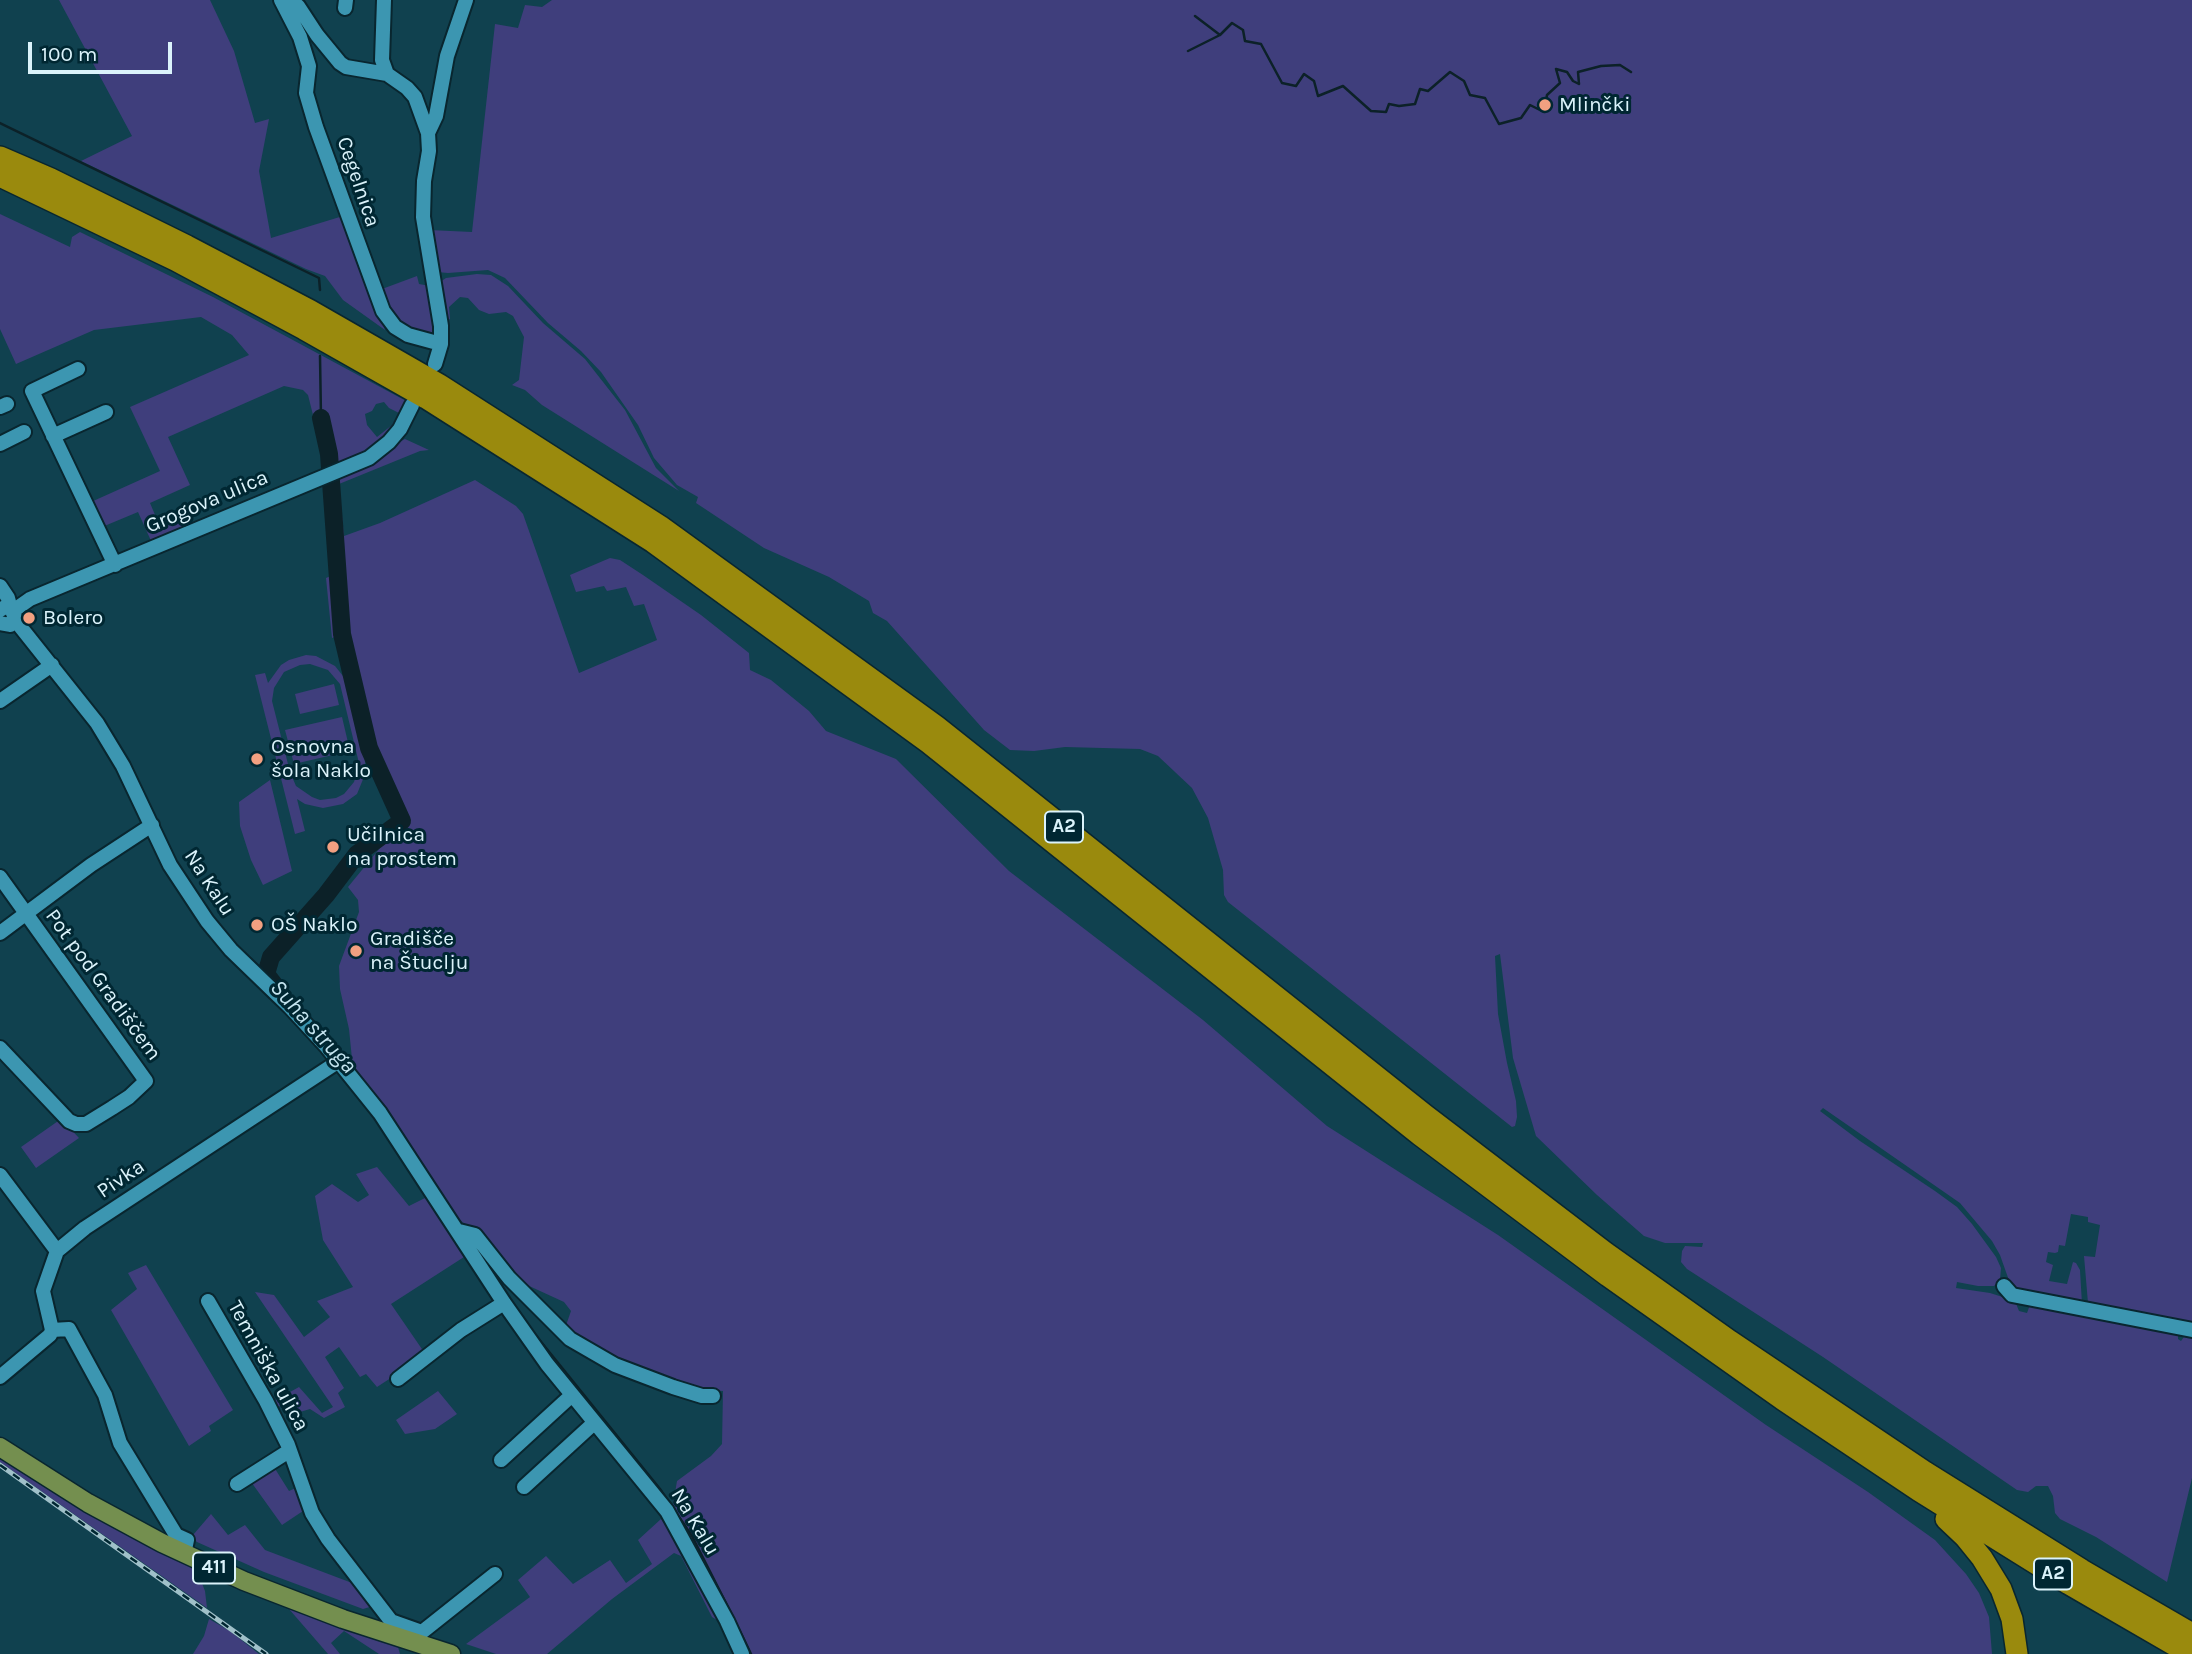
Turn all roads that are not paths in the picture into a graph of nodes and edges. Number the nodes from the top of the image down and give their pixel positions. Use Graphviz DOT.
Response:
graph roads {
  1 [pos="282,0"];
  2 [pos="289,0"];
  3 [pos="384,0"];
  4 [pos="466,0"];
  5 [pos="387,74"];
  6 [pos="428,133"];
  7 [pos="0,156"];
  8 [pos="0,176"];
  9 [pos="441,344"];
  10 [pos="435,364"];
  11 [pos="78,369"];
  12 [pos="412,405"];
  13 [pos="106,412"];
  14 [pos="24,432"];
  15 [pos="53,436"];
  16 [pos="0,444"];
  17 [pos="115,565"];
  18 [pos="0,587"];
  19 [pos="7,615"];
  20 [pos="52,665"];
  21 [pos="0,701"];
  22 [pos="152,825"];
  23 [pos="0,877"];
  24 [pos="26,914"];
  25 [pos="0,933"];
  26 [pos="315,1034"];
  27 [pos="0,1048"];
  28 [pos="339,1061"];
  29 [pos="321,1071"];
  30 [pos="0,1175"];
  31 [pos="459,1231"];
  32 [pos="57,1251"];
  33 [pos="2004,1286"];
  34 [pos="208,1301"];
  35 [pos="504,1303"];
  36 [pos="52,1330"];
  37 [pos="2192,1330"];
  38 [pos="0,1377"];
  39 [pos="398,1379"];
  40 [pos="572,1395"];
  41 [pos="713,1396"];
  42 [pos="594,1423"];
  43 [pos="0,1447"];
  44 [pos="289,1451"];
  45 [pos="501,1461"];
  46 [pos="237,1484"];
  47 [pos="524,1487"];
  48 [pos="1918,1490"];
  49 [pos="183,1543"];
  50 [pos="495,1574"];
  51 [pos="393,1628"];
  52 [pos="2192,1634"];
  53 [pos="451,1654"];
  54 [pos="742,1654"];
  55 [pos="2017,1654"];
  56 [pos="2190,1654"];
  1 -- 9 [label="street, Cegelnica"];
  2 -- 5 [label="street"];
  3 -- 5 [label="street"];
  4 -- 6 [label="street"];
  5 -- 6 [label="street"];
  6 -- 9 [label="street"];
  7 -- 52 [label="highway, A2"];
  8 -- 48 [label="highway, A2"];
  9 -- 10 [label="street"];
  11 -- 15 [label="street"];
  12 -- 17 [label="street, Grogova ulica"];
  13 -- 15 [label="street"];
  14 -- 16 [label="street"];
  15 -- 17 [label="street"];
  17 -- 19 [label="street, Grogova ulica"];
  18 -- 19 [label="street, Na Kalu"];
  19 -- 20 [label="street, Na Kalu"];
  20 -- 21 [label="street"];
  20 -- 22 [label="street, Na Kalu"];
  22 -- 24 [label="street"];
  22 -- 26 [label="street, Na Kalu"];
  23 -- 24 [label="street, Pot pod Gradiščem"];
  24 -- 25 [label="street"];
  24 -- 27 [label="street, Pot pod Gradiščem"];
  26 -- 28 [label="street, Na Kalu"];
  26 -- 29 [label="street"];
  28 -- 29 [label="street, Pivka"];
  28 -- 31 [label="street, Na Kalu"];
  29 -- 32 [label="street, Pivka"];
  30 -- 32 [label="street"];
  31 -- 35 [label="street, Na Kalu"];
  31 -- 41 [label="street"];
  32 -- 36 [label="street"];
  33 -- 37 [label="street"];
  34 -- 44 [label="street, Temniška ulica"];
  35 -- 39 [label="street"];
  35 -- 40 [label="street, Na Kalu"];
  36 -- 38 [label="street"];
  36 -- 49 [label="street"];
  40 -- 42 [label="street, Na Kalu"];
  40 -- 45 [label="street"];
  42 -- 47 [label="street"];
  42 -- 54 [label="street, Na Kalu"];
  43 -- 49 [label="main road, 411"];
  44 -- 46 [label="street, Temniška ulica"];
  44 -- 51 [label="street, Temniška ulica"];
  48 -- 55 [label="highway"];
  48 -- 56 [label="highway, A2"];
  49 -- 51 [label="main road, 411"];
  50 -- 51 [label="street"];
  51 -- 53 [label="main road, 411"];
}
